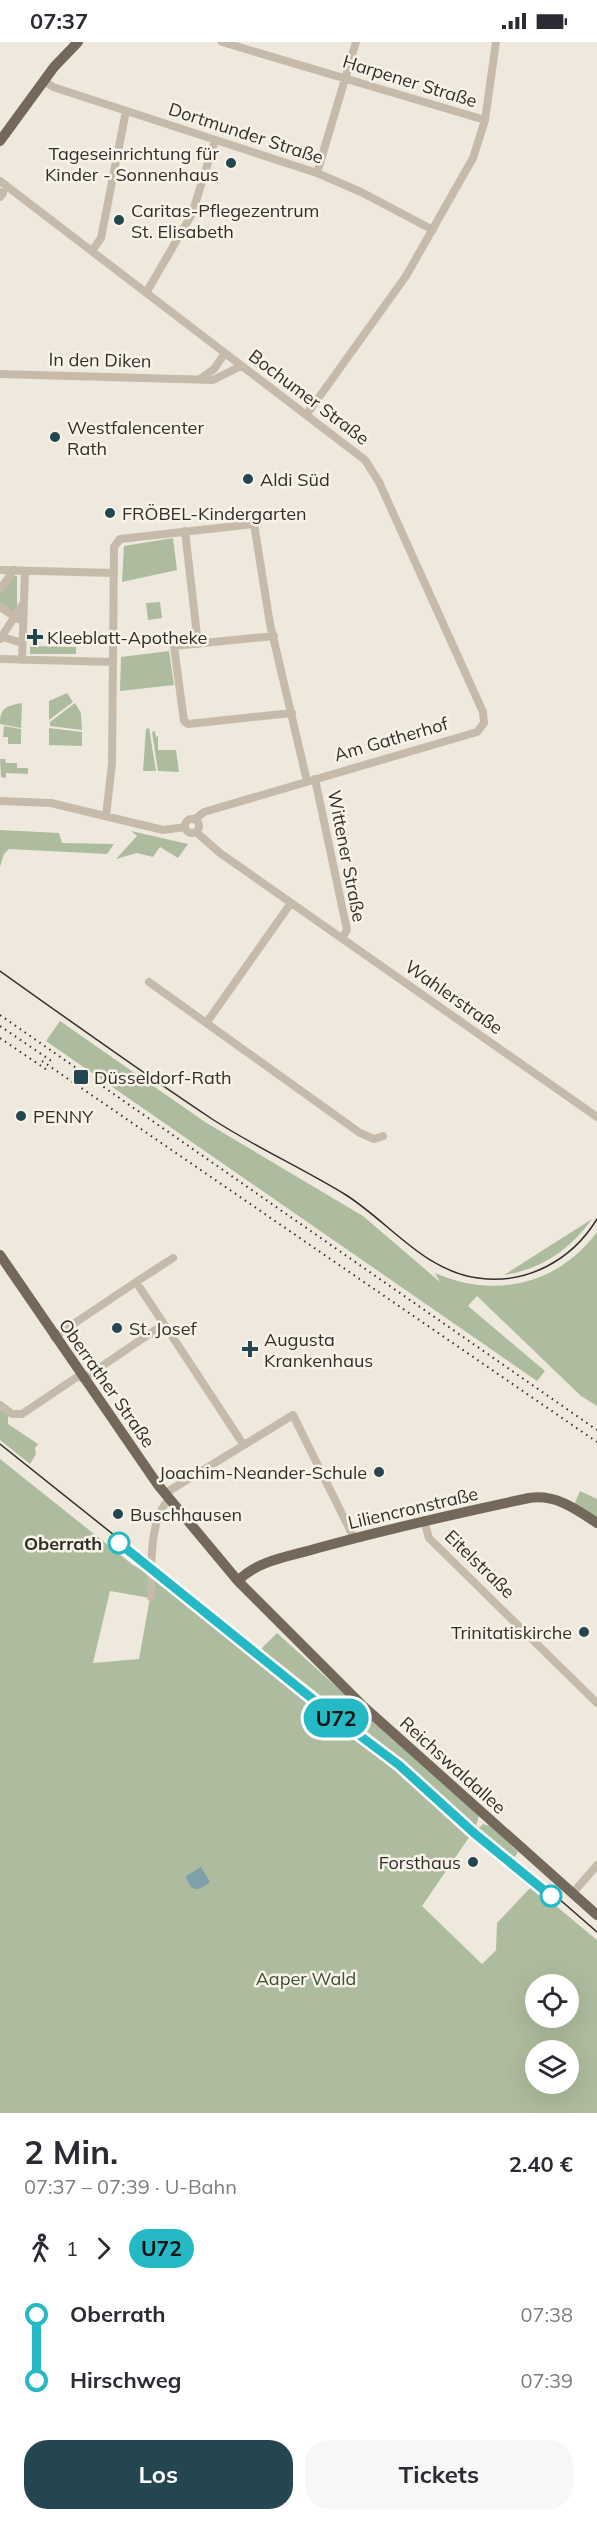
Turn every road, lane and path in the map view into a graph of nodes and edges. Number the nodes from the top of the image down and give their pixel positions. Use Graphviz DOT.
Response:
graph roads {
  1 [pos="78,42"];
  2 [pos="222,42"];
  3 [pos="356,42"];
  4 [pos="496,42"];
  5 [pos="345,79"];
  6 [pos="44,81"];
  7 [pos="126,111"];
  8 [pos="485,120"];
  9 [pos="214,140"];
  10 [pos="0,141"];
  11 [pos="317,173"];
  12 [pos="0,181"];
  13 [pos="0,192"];
  14 [pos="0,196"];
  15 [pos="434,230"];
  16 [pos="92,251"];
  17 [pos="147,293"];
  18 [pos="225,353"];
  19 [pos="241,366"];
  20 [pos="0,374"];
  21 [pos="199,379"];
  22 [pos="307,414"];
  23 [pos="185,531"];
  24 [pos="0,570"];
  25 [pos="14,570"];
  26 [pos="25,570"];
  27 [pos="114,573"];
  28 [pos="0,589"];
  29 [pos="24,603"];
  30 [pos="0,607"];
  31 [pos="15,617"];
  32 [pos="23,623"];
  33 [pos="274,636"];
  34 [pos="1,637"];
  35 [pos="22,643"];
  36 [pos="198,644"];
  37 [pos="0,659"];
  38 [pos="22,660"];
  39 [pos="113,662"];
  40 [pos="292,713"];
  41 [pos="483,726"];
  42 [pos="311,780"];
  43 [pos="0,801"];
  44 [pos="106,816"];
  45 [pos="195,819"];
  46 [pos="185,827"];
  47 [pos="196,832"];
  48 [pos="291,903"];
  49 [pos="342,938"];
  50 [pos="149,982"];
  51 [pos="207,1022"];
  52 [pos="597,1117"];
  53 [pos="383,1136"];
  54 [pos="0,1255"];
  55 [pos="173,1258"];
  56 [pos="136,1282"];
  57 [pos="164,1324"];
  58 [pos="54,1337"];
  59 [pos="81,1377"];
  60 [pos="0,1405"];
  61 [pos="243,1444"];
  62 [pos="167,1497"];
  63 [pos="424,1520"];
  64 [pos="597,1523"];
  65 [pos="354,1538"];
  66 [pos="238,1581"];
  67 [pos="151,1597"];
  68 [pos="597,1703"];
  69 [pos="597,1865"];
  70 [pos="572,1894"];
  71 [pos="597,1917"];
  1 -- 6 [label="main road"];
  2 -- 5 [label="street, Harpener Straße"];
  3 -- 5 [label="street"];
  4 -- 8 [label="street"];
  5 -- 8 [label="street, Harpener Straße"];
  5 -- 11 [label="street"];
  6 -- 7 [label="street, Dortmunder Straße"];
  6 -- 10 [label="main road"];
  7 -- 9 [label="street, Dortmunder Straße"];
  7 -- 16 [label="street"];
  8 -- 15 [label="street"];
  9 -- 11 [label="street, Dortmunder Straße"];
  9 -- 17 [label="street"];
  11 -- 15 [label="street, Dortmunder Straße"];
  12 -- 16 [label="street, Bochumer Straße"];
  13 -- 14 [label="street"];
  15 -- 22 [label="street"];
  16 -- 17 [label="street, Bochumer Straße"];
  17 -- 18 [label="street, Bochumer Straße"];
  18 -- 19 [label="street, Bochumer Straße"];
  18 -- 21 [label="street"];
  19 -- 21 [label="street, In den Diken"];
  19 -- 22 [label="street, Bochumer Straße"];
  20 -- 21 [label="street, In den Diken"];
  22 -- 41 [label="street, Bochumer Straße"];
  23 -- 27 [label="street"];
  23 -- 33 [label="street"];
  23 -- 36 [label="street"];
  24 -- 25 [label="street"];
  25 -- 26 [label="street"];
  25 -- 28 [label="street"];
  26 -- 27 [label="street"];
  26 -- 29 [label="street"];
  27 -- 39 [label="street"];
  29 -- 31 [label="street"];
  29 -- 32 [label="street"];
  30 -- 31 [label="street"];
  31 -- 32 [label="street"];
  31 -- 34 [label="street"];
  32 -- 35 [label="street"];
  33 -- 36 [label="street"];
  33 -- 40 [label="street"];
  34 -- 35 [label="street"];
  35 -- 38 [label="street"];
  36 -- 40 [label="street"];
  37 -- 38 [label="street"];
  38 -- 39 [label="street"];
  39 -- 44 [label="street"];
  40 -- 42 [label="street"];
  41 -- 42 [label="street, Am Gatherhof"];
  42 -- 45 [label="street, Am Gatherhof"];
  42 -- 49 [label="street, Wittener Straße"];
  43 -- 44 [label="street"];
  44 -- 46 [label="street"];
  45 -- 46 [label="street"];
  45 -- 47 [label="street"];
  46 -- 47 [label="street"];
  47 -- 48 [label="street, Wahlerstraße"];
  48 -- 49 [label="street, Wahlerstraße"];
  48 -- 51 [label="street"];
  49 -- 52 [label="street, Wahlerstraße"];
  50 -- 51 [label="street"];
  51 -- 53 [label="street"];
  54 -- 58 [label="main road, Oberrather Straße"];
  55 -- 56 [label="street"];
  56 -- 57 [label="street"];
  56 -- 58 [label="street"];
  57 -- 59 [label="street"];
  57 -- 61 [label="street"];
  58 -- 59 [label="main road, Oberrather Straße"];
  59 -- 60 [label="street"];
  59 -- 62 [label="main road, Oberrather Straße"];
  61 -- 62 [label="street"];
  61 -- 65 [label="street"];
  62 -- 66 [label="main road, Oberrather Straße"];
  62 -- 67 [label="street"];
  63 -- 64 [label="main road, Liliencronstraße"];
  63 -- 65 [label="main road, Liliencronstraße"];
  63 -- 68 [label="street, Eitelstraße"];
  65 -- 66 [label="main road, Liliencronstraße"];
  66 -- 70 [label="main road, Reichswaldallee"];
  69 -- 70 [label="street"];
  70 -- 71 [label="main road, Reichswaldallee"];
}
